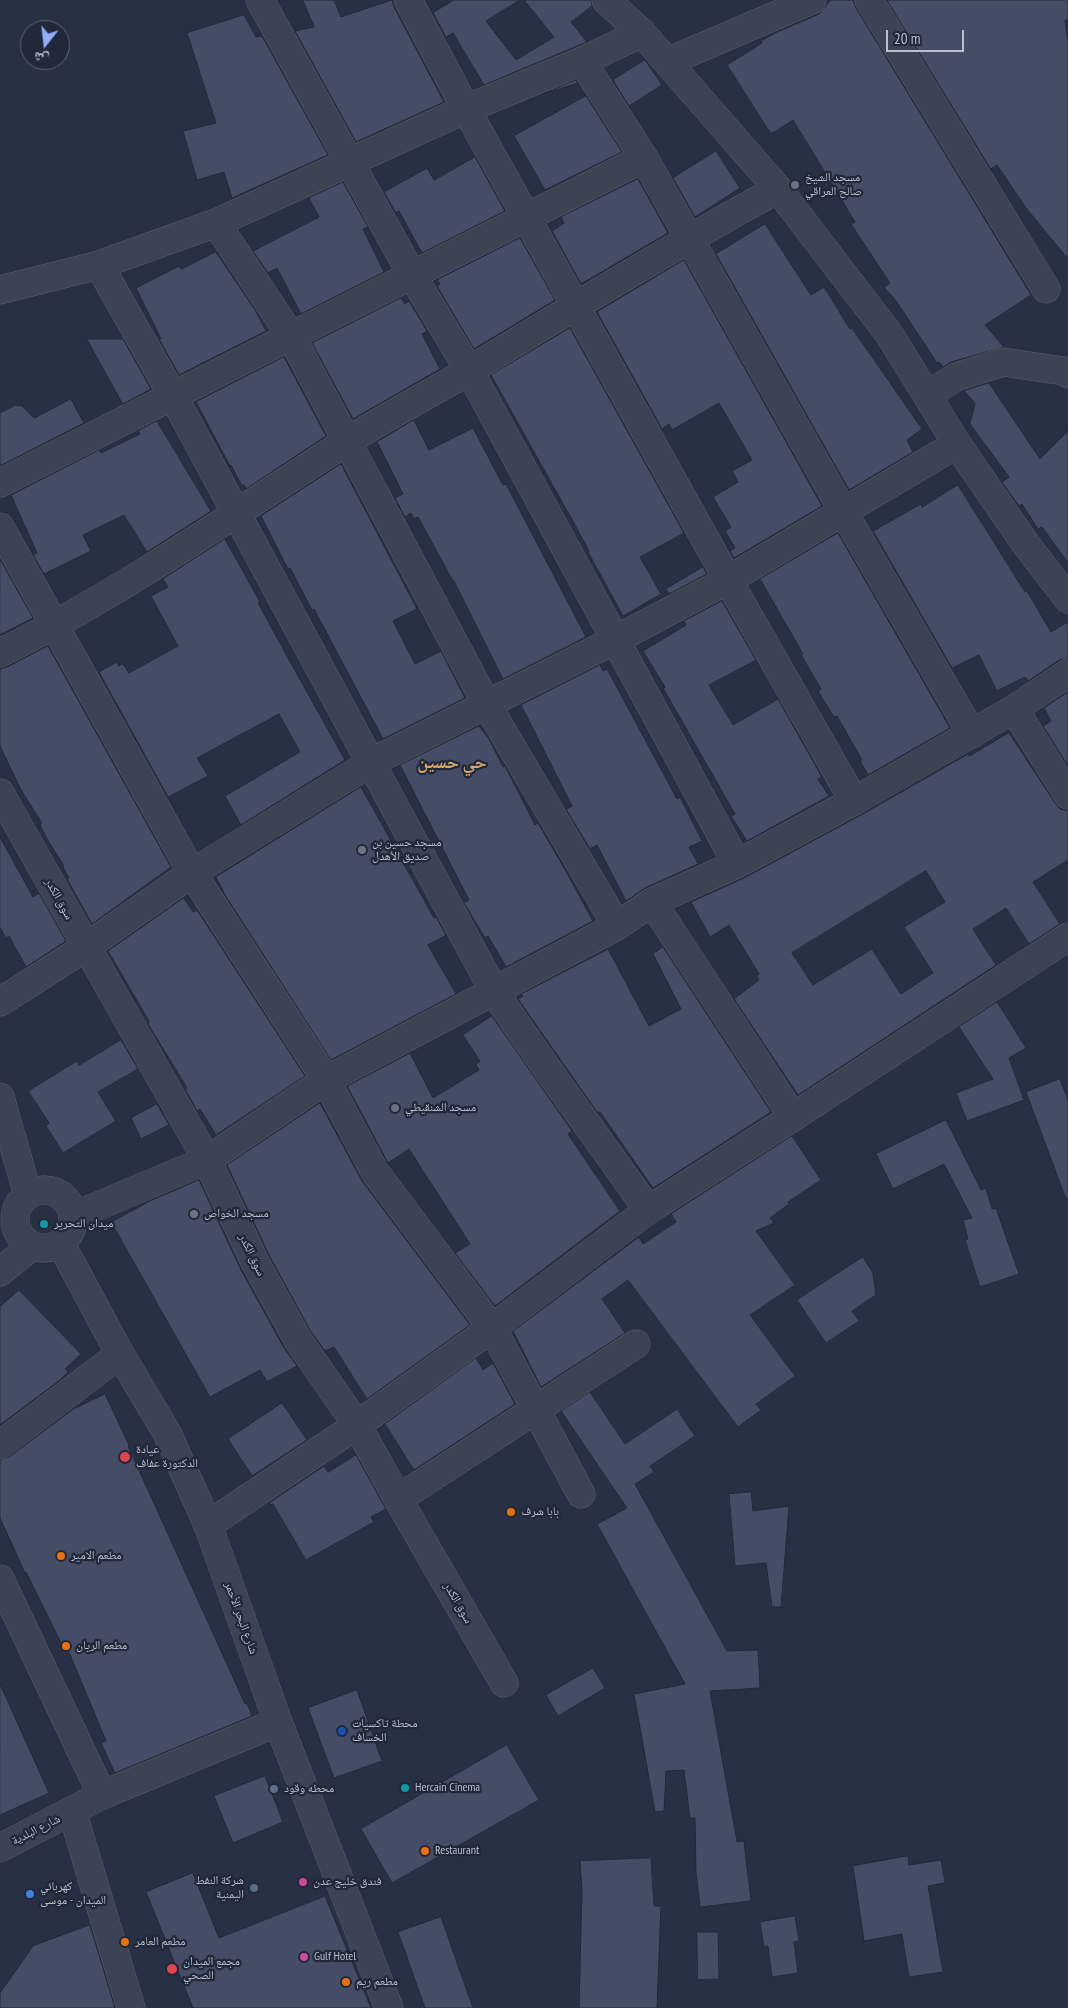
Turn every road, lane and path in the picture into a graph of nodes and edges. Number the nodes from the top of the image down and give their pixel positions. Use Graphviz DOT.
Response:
graph roads {
  1 [pos="260,0"];
  2 [pos="408,0"];
  3 [pos="606,0"];
  4 [pos="812,0"];
  5 [pos="869,0"];
  6 [pos="642,33"];
  7 [pos="582,61"];
  8 [pos="667,62"];
  9 [pos="466,109"];
  10 [pos="644,158"];
  11 [pos="348,162"];
  12 [pos="778,189"];
  13 [pos="527,217"];
  14 [pos="216,223"];
  15 [pos="690,237"];
  16 [pos="99,265"];
  17 [pos="412,276"];
  18 [pos="1046,289"];
  19 [pos="0,290"];
  20 [pos="576,305"];
  21 [pos="291,336"];
  22 [pos="469,370"];
  23 [pos="1068,374"];
  24 [pos="927,395"];
  25 [pos="173,396"];
  26 [pos="348,441"];
  27 [pos="957,444"];
  28 [pos="0,483"];
  29 [pos="843,511"];
  30 [pos="236,514"];
  31 [pos="0,527"];
  32 [pos="728,580"];
  33 [pos="1068,599"];
  34 [pos="56,625"];
  35 [pos="616,640"];
  36 [pos="0,653"];
  37 [pos="1068,673"];
  38 [pos="487,705"];
  39 [pos="1014,709"];
  40 [pos="972,734"];
  41 [pos="372,762"];
  42 [pos="0,793"];
  43 [pos="1068,795"];
  44 [pos="854,802"];
  45 [pos="737,864"];
  46 [pos="192,873"];
  47 [pos="652,902"];
  48 [pos="617,926"];
  49 [pos="1068,937"];
  50 [pos="86,947"];
  51 [pos="494,991"];
  52 [pos="0,1002"];
  53 [pos="326,1080"];
  54 [pos="0,1097"];
  55 [pos="793,1117"];
  56 [pos="207,1160"];
  57 [pos="15,1204"];
  58 [pos="648,1210"];
  59 [pos="74,1216"];
  60 [pos="61,1244"];
  61 [pos="32,1246"];
  62 [pos="0,1272"];
  63 [pos="492,1328"];
  64 [pos="636,1344"];
  65 [pos="120,1354"];
  66 [pos="536,1410"];
  67 [pos="357,1425"];
  68 [pos="0,1445"];
  69 [pos="582,1494"];
  70 [pos="398,1499"];
  71 [pos="208,1525"];
  72 [pos="0,1579"];
  73 [pos="504,1683"];
  74 [pos="278,1722"];
  75 [pos="102,1795"];
  76 [pos="72,1811"];
  77 [pos="0,1848"];
  78 [pos="131,2008"];
  79 [pos="389,2008"];
  1 -- 11 [label="street"];
  2 -- 9 [label="street"];
  3 -- 6 [label="street"];
  4 -- 8 [label="street"];
  5 -- 18 [label="street"];
  6 -- 7 [label="street"];
  6 -- 8 [label="street"];
  7 -- 9 [label="street"];
  7 -- 10 [label="street"];
  8 -- 12 [label="street"];
  9 -- 11 [label="street"];
  9 -- 13 [label="street"];
  10 -- 13 [label="street"];
  10 -- 15 [label="street"];
  11 -- 14 [label="street"];
  11 -- 17 [label="street"];
  12 -- 15 [label="street"];
  12 -- 24 [label="street"];
  13 -- 17 [label="street"];
  13 -- 20 [label="street"];
  14 -- 16 [label="street"];
  14 -- 21 [label="street"];
  15 -- 20 [label="street"];
  15 -- 29 [label="street"];
  16 -- 19 [label="street"];
  16 -- 25 [label="street"];
  17 -- 21 [label="street"];
  17 -- 22 [label="street"];
  20 -- 22 [label="street"];
  20 -- 32 [label="street"];
  21 -- 25 [label="street"];
  21 -- 26 [label="street"];
  22 -- 26 [label="street"];
  22 -- 35 [label="street"];
  23 -- 24 [label="street"];
  24 -- 27 [label="street"];
  25 -- 28 [label="street"];
  25 -- 30 [label="street"];
  26 -- 30 [label="street"];
  26 -- 38 [label="street"];
  27 -- 29 [label="street"];
  27 -- 33 [label="street"];
  29 -- 32 [label="street"];
  29 -- 40 [label="street"];
  30 -- 34 [label="street"];
  30 -- 41 [label="street"];
  31 -- 34 [label="street"];
  32 -- 35 [label="street"];
  32 -- 44 [label="street"];
  34 -- 36 [label="street"];
  34 -- 46 [label="street"];
  35 -- 38 [label="street"];
  35 -- 45 [label="street"];
  37 -- 39 [label="street"];
  38 -- 41 [label="street"];
  38 -- 48 [label="street"];
  39 -- 40 [label="street"];
  39 -- 43 [label="street"];
  40 -- 44 [label="street"];
  41 -- 46 [label="street"];
  41 -- 51 [label="street"];
  42 -- 50 [label="street, سوق الكدر"];
  44 -- 45 [label="street"];
  45 -- 47 [label="street"];
  46 -- 50 [label="street"];
  46 -- 53 [label="street"];
  47 -- 48 [label="street"];
  47 -- 55 [label="street"];
  48 -- 51 [label="street"];
  49 -- 55 [label="street"];
  50 -- 52 [label="street"];
  50 -- 56 [label="street, سوق الكدر"];
  51 -- 53 [label="street"];
  51 -- 58 [label="street"];
  53 -- 56 [label="street"];
  53 -- 63 [label="street"];
  54 -- 57 [label="street"];
  55 -- 58 [label="street"];
  56 -- 59 [label="street"];
  56 -- 67 [label="street, سوق الكدر"];
  57 -- 59 [label="street"];
  57 -- 61 [label="street"];
  58 -- 63 [label="street"];
  59 -- 60 [label="street"];
  60 -- 61 [label="street"];
  60 -- 65 [label="street, شارع البحر الأحمر"];
  61 -- 62 [label="street"];
  63 -- 66 [label="street"];
  63 -- 67 [label="street"];
  64 -- 66 [label="street"];
  65 -- 68 [label="street"];
  65 -- 71 [label="street, شارع البحر الأحمر"];
  66 -- 69 [label="street"];
  66 -- 70 [label="street"];
  67 -- 70 [label="street, سوق الكدر"];
  67 -- 71 [label="street"];
  70 -- 73 [label="street, سوق الكدر"];
  71 -- 74 [label="street, شارع البحر الأحمر"];
  72 -- 75 [label="street"];
  74 -- 75 [label="street, شارع البلدية"];
  74 -- 79 [label="street, شارع البحر الأحمر"];
  75 -- 76 [label="street, شارع البلدية"];
  76 -- 77 [label="street, شارع البلدية"];
  76 -- 78 [label="street"];
}
